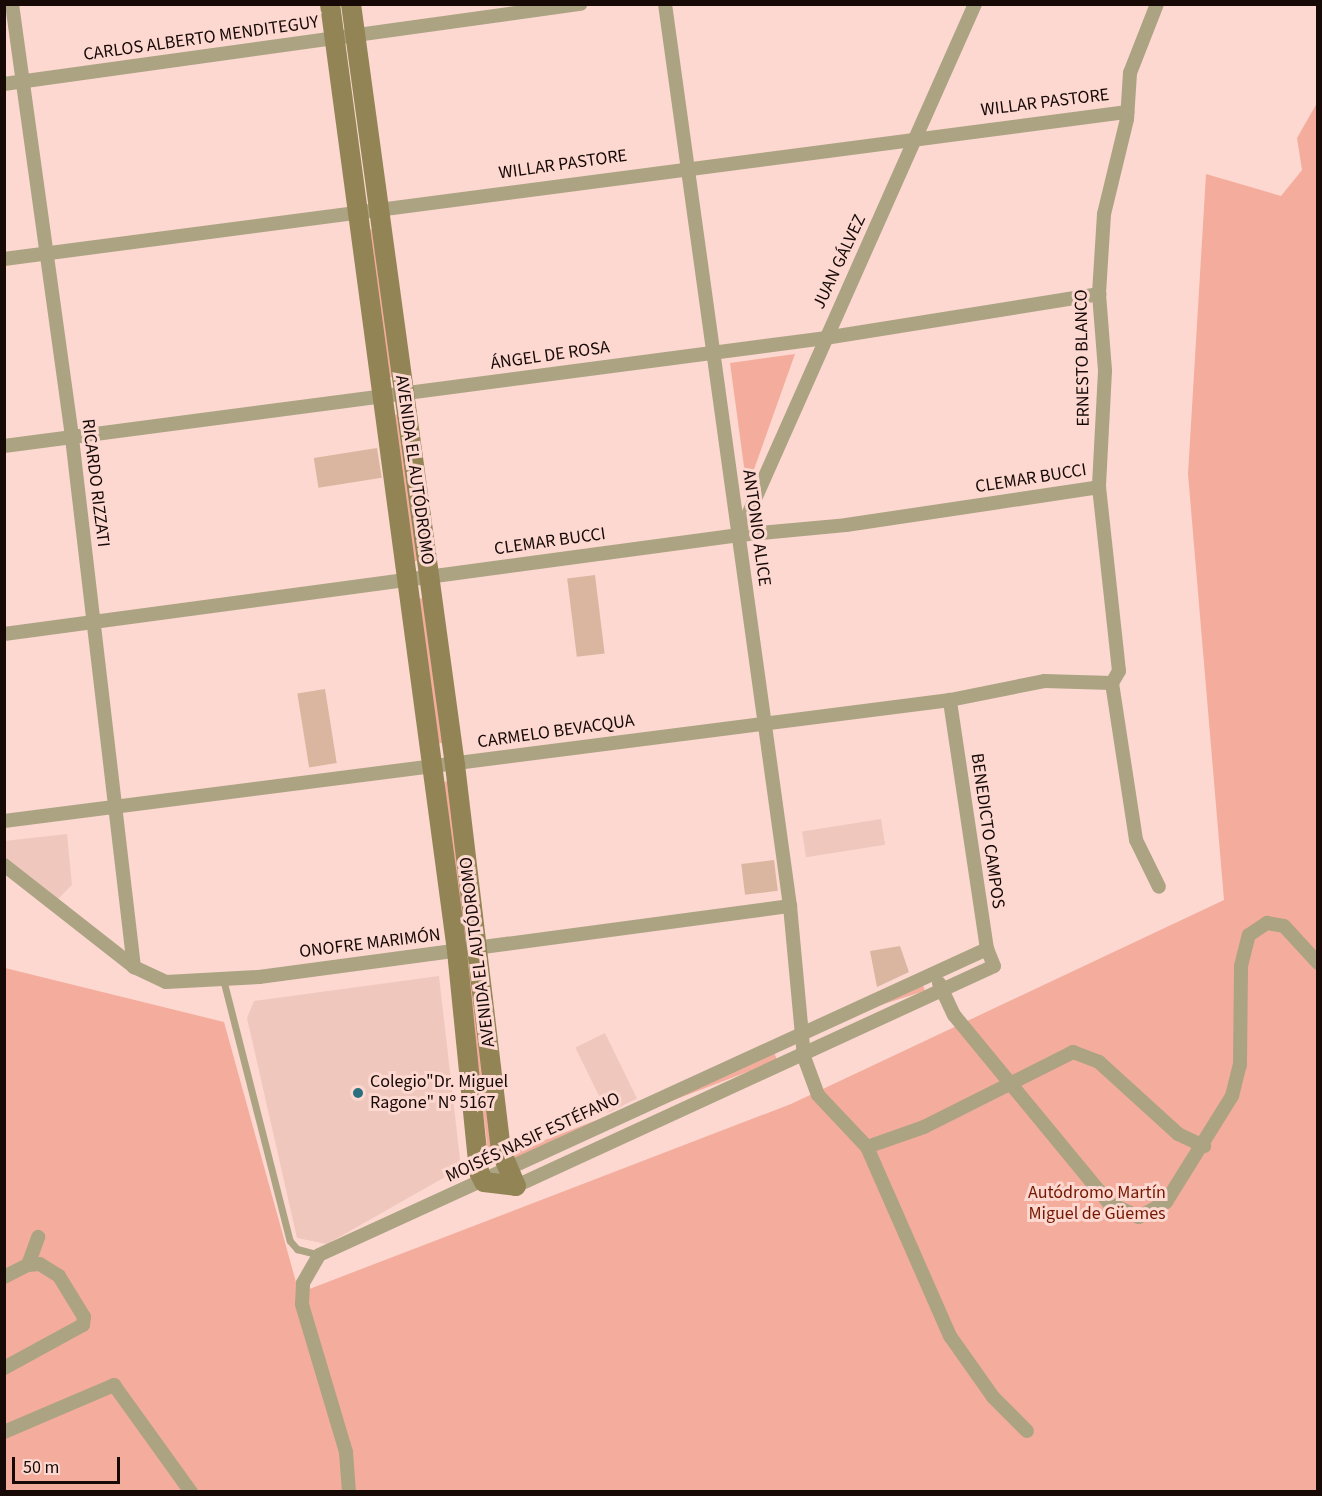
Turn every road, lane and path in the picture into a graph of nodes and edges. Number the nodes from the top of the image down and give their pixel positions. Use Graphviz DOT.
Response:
graph roads {
  1 [pos="12,4"];
  2 [pos="330,4"];
  3 [pos="351,4"];
  4 [pos="580,4"];
  5 [pos="665,4"];
  6 [pos="975,4"];
  7 [pos="1157,4"];
  8 [pos="356,36"];
  9 [pos="334,39"];
  10 [pos="21,82"];
  11 [pos="4,84"];
  12 [pos="1127,112"];
  13 [pos="915,138"];
  14 [pos="689,166"];
  15 [pos="378,209"];
  16 [pos="357,213"];
  17 [pos="46,254"];
  18 [pos="4,259"];
  19 [pos="1099,294"];
  20 [pos="825,338"];
  21 [pos="713,352"];
  22 [pos="405,393"];
  23 [pos="382,396"];
  24 [pos="72,438"];
  25 [pos="4,446"];
  26 [pos="1099,487"];
  27 [pos="739,535"];
  28 [pos="428,577"];
  29 [pos="407,579"];
  30 [pos="95,623"];
  31 [pos="4,634"];
  32 [pos="1112,683"];
  33 [pos="950,700"];
  34 [pos="765,721"];
  35 [pos="455,765"];
  36 [pos="433,768"];
  37 [pos="118,808"];
  38 [pos="4,820"];
  39 [pos="4,865"];
  40 [pos="1159,887"];
  41 [pos="790,906"];
  42 [pos="478,948"];
  43 [pos="987,949"];
  44 [pos="457,951"];
  45 [pos="1317,963"];
  46 [pos="994,966"];
  47 [pos="134,968"];
  48 [pos="934,973"];
  49 [pos="223,979"];
  50 [pos="942,990"];
  51 [pos="805,1030"];
  52 [pos="804,1057"];
  53 [pos="1008,1082"];
  54 [pos="1204,1146"];
  55 [pos="867,1147"];
  56 [pos="510,1178"];
  57 [pos="484,1182"];
  58 [pos="38,1238"];
  59 [pos="319,1255"];
  60 [pos="28,1265"];
  61 [pos="4,1278"];
  62 [pos="4,1368"];
  63 [pos="1027,1431"];
  64 [pos="4,1432"];
  65 [pos="191,1491"];
  66 [pos="349,1491"];
  1 -- 10 [label="street, RICARDO RIZZATI"];
  2 -- 9 [label="street, AVENIDA EL AUTÓDROMO"];
  3 -- 8 [label="street, AVENIDA EL AUTÓDROMO"];
  4 -- 8 [label="street, CARLOS ALBERTO MENDITEGUY"];
  5 -- 14 [label="street, ANTONIO ALICE"];
  6 -- 13 [label="street, JUAN GÁLVEZ"];
  7 -- 12 [label="street, ERNESTO BLANCO"];
  8 -- 9 [label="street, CARLOS ALBERTO MENDITEGUY"];
  8 -- 15 [label="street, AVENIDA EL AUTÓDROMO"];
  9 -- 10 [label="street, CARLOS ALBERTO MENDITEGUY"];
  9 -- 16 [label="street, AVENIDA EL AUTÓDROMO"];
  10 -- 11 [label="street, CARLOS ALBERTO MENDITEGUY"];
  10 -- 17 [label="street, RICARDO RIZZATI"];
  12 -- 13 [label="street, WILLAR PASTORE"];
  12 -- 19 [label="street, ERNESTO BLANCO"];
  13 -- 14 [label="street, WILLAR PASTORE"];
  13 -- 20 [label="street, JUAN GÁLVEZ"];
  14 -- 15 [label="street, WILLAR PASTORE"];
  14 -- 21 [label="street, ANTONIO ALICE"];
  15 -- 16 [label="street, WILLAR PASTORE"];
  15 -- 22 [label="street, AVENIDA EL AUTÓDROMO"];
  16 -- 17 [label="street, WILLAR PASTORE"];
  16 -- 23 [label="street, AVENIDA EL AUTÓDROMO"];
  17 -- 18 [label="street, WILLAR PASTORE"];
  17 -- 24 [label="street, RICARDO RIZZATI"];
  19 -- 20 [label="street, ÁNGEL DE ROSA"];
  19 -- 26 [label="street, ERNESTO BLANCO"];
  20 -- 21 [label="street, ÁNGEL DE ROSA"];
  20 -- 27 [label="street, JUAN GÁLVEZ"];
  21 -- 22 [label="street, ÁNGEL DE ROSA"];
  21 -- 27 [label="street, ANTONIO ALICE"];
  22 -- 23 [label="street, ÁNGEL DE ROSA"];
  22 -- 28 [label="street, AVENIDA EL AUTÓDROMO"];
  23 -- 24 [label="street, ÁNGEL DE ROSA"];
  23 -- 29 [label="street, AVENIDA EL AUTÓDROMO"];
  24 -- 25 [label="street, ÁNGEL DE ROSA"];
  24 -- 30 [label="street, RICARDO RIZZATI"];
  26 -- 27 [label="street, CLEMAR BUCCI"];
  26 -- 32 [label="street, ERNESTO BLANCO"];
  27 -- 28 [label="street, CLEMAR BUCCI"];
  27 -- 34 [label="street, ANTONIO ALICE"];
  28 -- 29 [label="street, CLEMAR BUCCI"];
  28 -- 35 [label="street, AVENIDA EL AUTÓDROMO"];
  29 -- 30 [label="street, CLEMAR BUCCI"];
  29 -- 36 [label="street, AVENIDA EL AUTÓDROMO"];
  30 -- 31 [label="street, CLEMAR BUCCI"];
  30 -- 37 [label="street, RICARDO RIZZATI"];
  32 -- 33 [label="street, CARMELO BEVACQUA"];
  32 -- 40 [label="street, ERNESTO BLANCO"];
  33 -- 34 [label="street, CARMELO BEVACQUA"];
  33 -- 43 [label="street, BENEDICTO CAMPOS"];
  34 -- 35 [label="street, CARMELO BEVACQUA"];
  34 -- 41 [label="street, ANTONIO ALICE"];
  35 -- 36 [label="street, CARMELO BEVACQUA"];
  35 -- 42 [label="street, AVENIDA EL AUTÓDROMO"];
  36 -- 37 [label="street, CARMELO BEVACQUA"];
  36 -- 44 [label="street, AVENIDA EL AUTÓDROMO"];
  37 -- 38 [label="street, CARMELO BEVACQUA"];
  37 -- 47 [label="street, RICARDO RIZZATI"];
  39 -- 47 [label="street, ONOFRE MARIMÓN"];
  41 -- 42 [label="street, ONOFRE MARIMÓN"];
  41 -- 51 [label="street, ANTONIO ALICE"];
  42 -- 44 [label="street, ONOFRE MARIMÓN"];
  42 -- 56 [label="street, AVENIDA EL AUTÓDROMO"];
  43 -- 46 [label="street, BENEDICTO CAMPOS"];
  43 -- 48 [label="street, MOISÉS NASIF ESTÉFANO"];
  44 -- 49 [label="street, ONOFRE MARIMÓN"];
  44 -- 57 [label="street, AVENIDA EL AUTÓDROMO"];
  45 -- 54 [label="street"];
  46 -- 50 [label="street, MOISÉS NASIF ESTÉFANO"];
  47 -- 49 [label="street, ONOFRE MARIMÓN"];
  48 -- 50 [label="street"];
  48 -- 51 [label="street, MOISÉS NASIF ESTÉFANO"];
  49 -- 59 [label="lane"];
  50 -- 52 [label="street, MOISÉS NASIF ESTÉFANO"];
  50 -- 53 [label="street"];
  51 -- 52 [label="street, ANTONIO ALICE"];
  51 -- 56 [label="street, MOISÉS NASIF ESTÉFANO"];
  52 -- 55 [label="street"];
  52 -- 56 [label="street, MOISÉS NASIF ESTÉFANO"];
  53 -- 54 [label="street"];
  53 -- 54 [label="street"];
  53 -- 55 [label="street"];
  55 -- 63 [label="street"];
  56 -- 57 [label="street"];
  57 -- 59 [label="street, MOISÉS NASIF ESTÉFANO"];
  58 -- 60 [label="street"];
  59 -- 66 [label="street"];
  60 -- 61 [label="street"];
  60 -- 62 [label="street"];
  64 -- 65 [label="street"];
}
